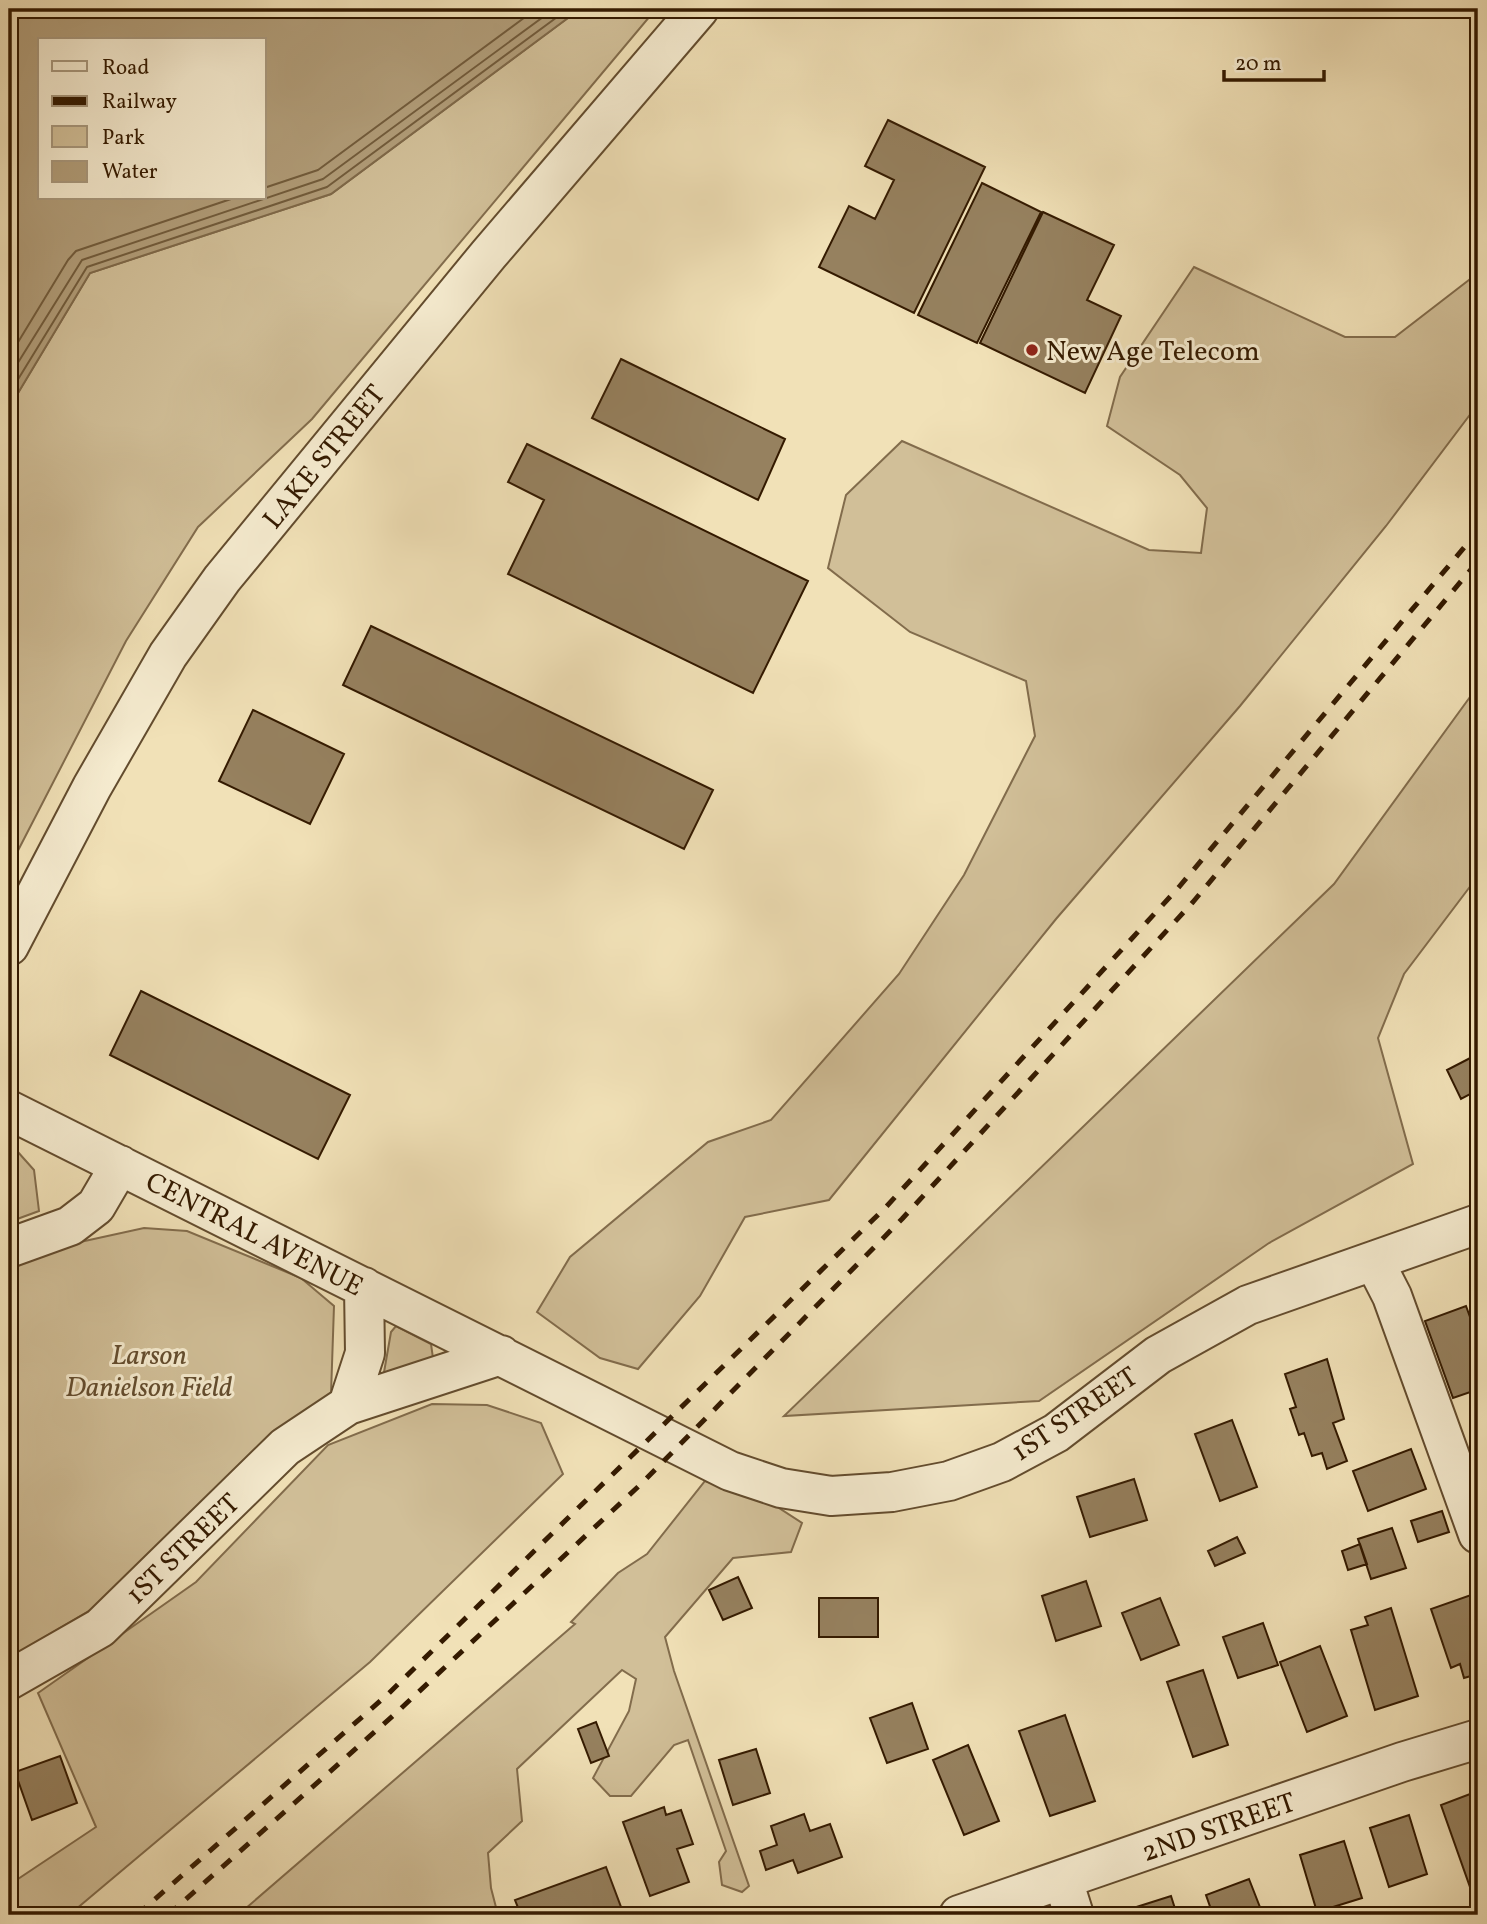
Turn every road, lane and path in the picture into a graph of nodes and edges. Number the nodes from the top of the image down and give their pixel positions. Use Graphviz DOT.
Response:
graph roads {
  1 [pos="699,9"];
  2 [pos="9,946"];
  3 [pos="9,1110"];
  4 [pos="120,1165"];
  5 [pos="1478,1224"];
  6 [pos="9,1248"];
  7 [pos="1374,1261"];
  8 [pos="364,1287"];
  9 [pos="502,1355"];
  10 [pos="348,1405"];
  11 [pos="1471,1489"];
  12 [pos="1478,1534"];
  13 [pos="9,1680"];
  14 [pos="1478,1739"];
  15 [pos="1069,1898"];
  16 [pos="959,1915"];
  1 -- 2 [label="street, LAKE STREET"];
  3 -- 4 [label="street, CENTRAL AVENUE"];
  4 -- 6 [label="street"];
  4 -- 8 [label="street, CENTRAL AVENUE"];
  5 -- 7 [label="street, 1ST STREET"];
  7 -- 9 [label="street, 1ST STREET"];
  7 -- 11 [label="street"];
  8 -- 9 [label="street, CENTRAL AVENUE"];
  8 -- 10 [label="street"];
  9 -- 10 [label="street, 1ST STREET"];
  10 -- 13 [label="street, 1ST STREET"];
  11 -- 12 [label="street"];
  14 -- 15 [label="street, 2ND STREET"];
  15 -- 16 [label="street, 2ND STREET"];
}
